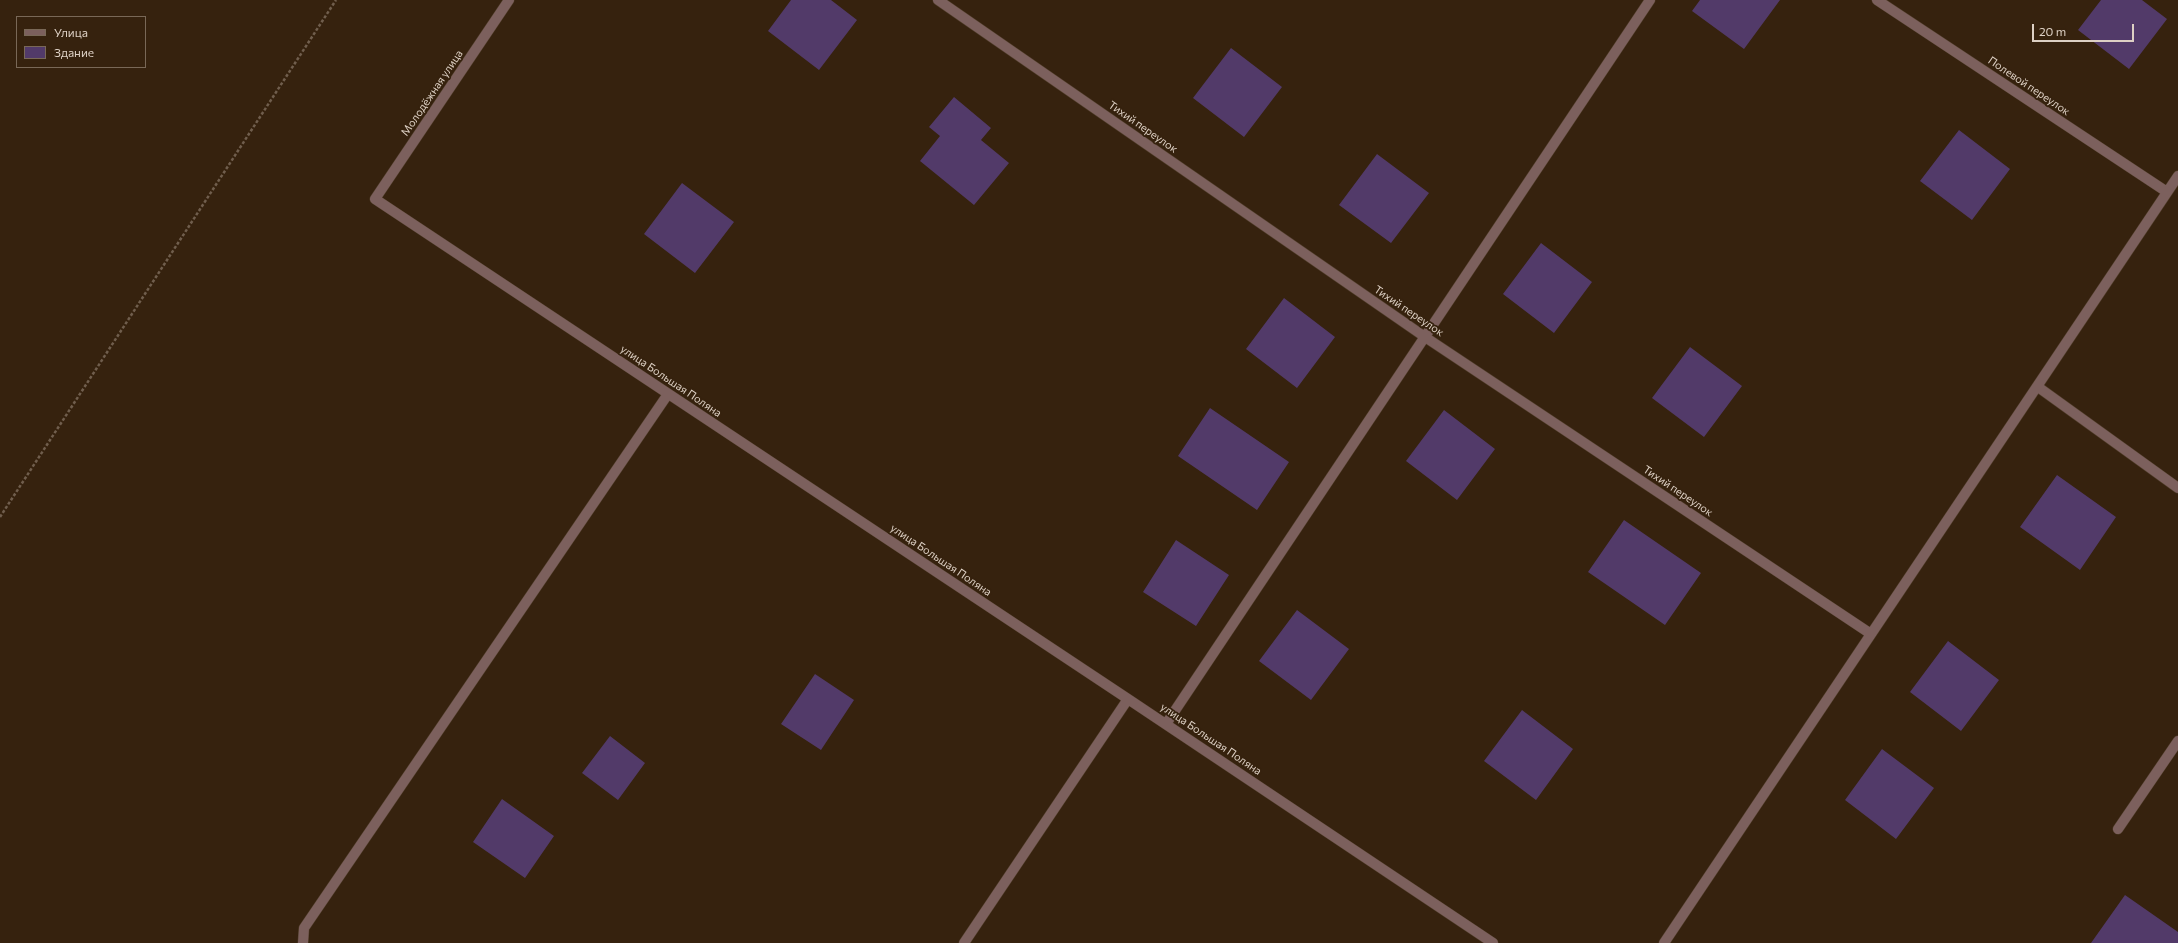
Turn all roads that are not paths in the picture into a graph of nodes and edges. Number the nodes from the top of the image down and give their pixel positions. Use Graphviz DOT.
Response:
graph roads {
  1 [pos="509,0"];
  2 [pos="938,0"];
  3 [pos="1650,0"];
  4 [pos="1877,0"];
  5 [pos="2178,176"];
  6 [pos="2167,192"];
  7 [pos="375,199"];
  8 [pos="1425,336"];
  9 [pos="2038,387"];
  10 [pos="668,394"];
  11 [pos="2178,488"];
  12 [pos="1871,634"];
  13 [pos="1128,699"];
  14 [pos="1166,724"];
  15 [pos="2178,741"];
  16 [pos="2118,829"];
  17 [pos="303,943"];
  18 [pos="964,943"];
  19 [pos="1492,943"];
  20 [pos="1664,943"];
  1 -- 7 [label="street, Молодёжная улица"];
  2 -- 8 [label="street, Тихий переулок"];
  3 -- 8 [label="street"];
  4 -- 6 [label="street, Полевой переулок"];
  5 -- 6 [label="street"];
  6 -- 9 [label="street"];
  7 -- 10 [label="street, улица Большая Поляна"];
  8 -- 12 [label="street, Тихий переулок"];
  8 -- 14 [label="street"];
  9 -- 11 [label="street"];
  9 -- 12 [label="street"];
  10 -- 13 [label="street, улица Большая Поляна"];
  10 -- 17 [label="street"];
  12 -- 20 [label="street"];
  13 -- 14 [label="street, улица Большая Поляна"];
  13 -- 18 [label="street"];
  14 -- 19 [label="street, улица Большая Поляна"];
  15 -- 16 [label="street"];
}
